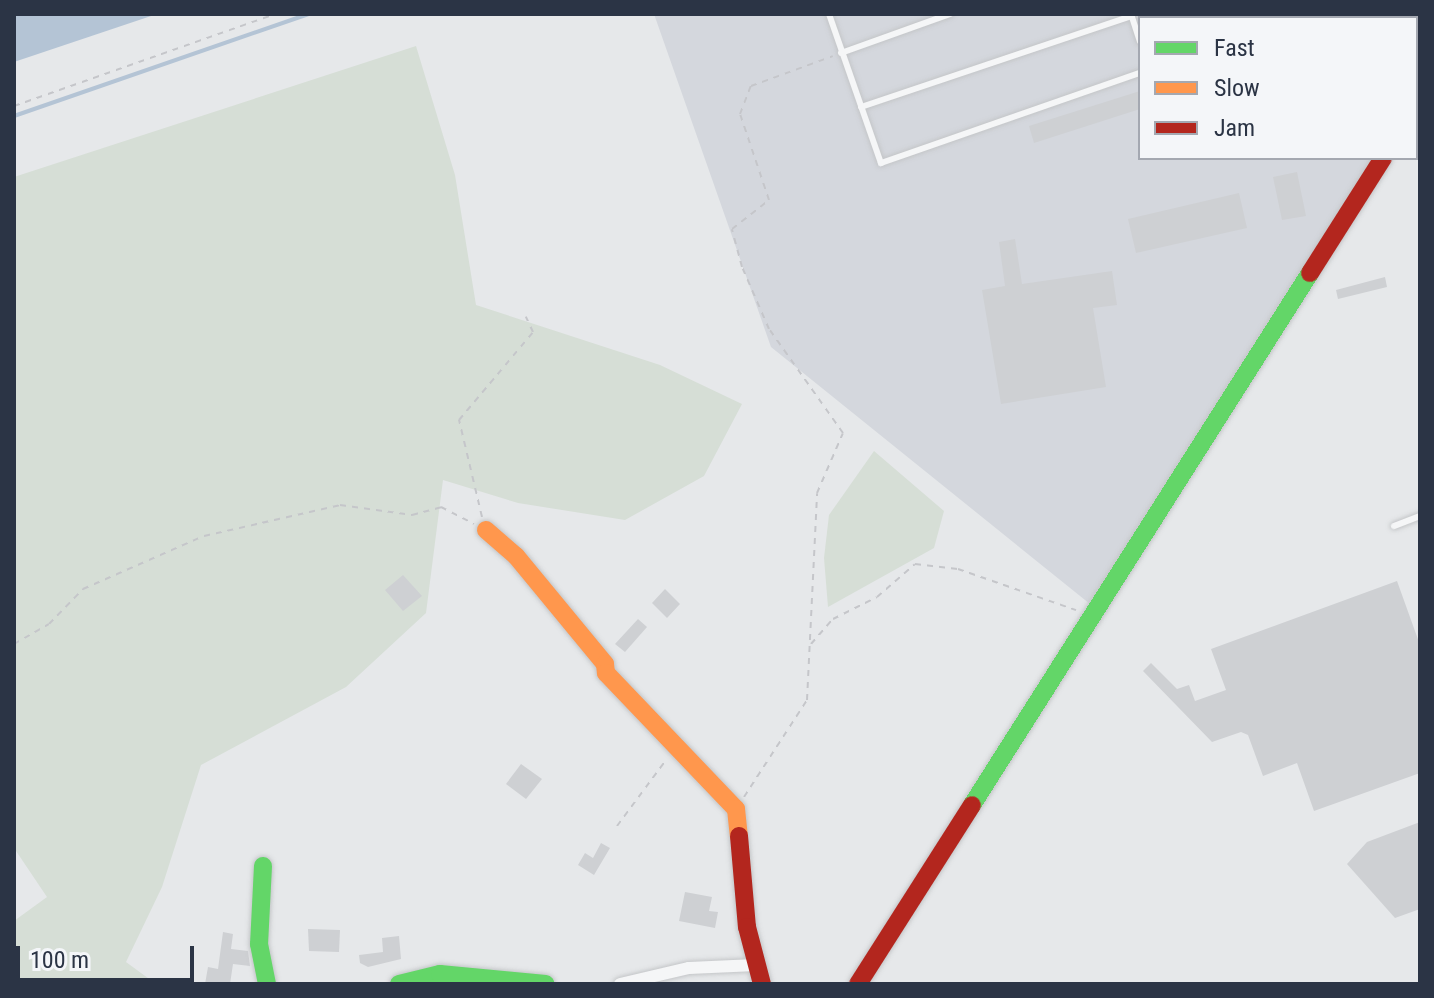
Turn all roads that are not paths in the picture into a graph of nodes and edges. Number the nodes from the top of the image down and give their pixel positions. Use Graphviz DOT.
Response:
graph roads {
  1 [pos="829,14"];
  2 [pos="950,14"];
  3 [pos="1131,15"];
  4 [pos="1138,36"];
  5 [pos="841,53"];
  6 [pos="1138,74"];
  7 [pos="861,107"];
  8 [pos="1382,160"];
  9 [pos="1420,516"];
  10 [pos="1394,526"];
  11 [pos="486,530"];
  12 [pos="263,866"];
  13 [pos="756,965"];
  14 [pos="267,984"];
  15 [pos="399,984"];
  16 [pos="546,984"];
  17 [pos="620,984"];
  18 [pos="762,984"];
  19 [pos="858,984"];
  1 -- 5 [label="lane"];
  2 -- 5 [label="lane"];
  3 -- 4 [label="lane"];
  3 -- 7 [label="lane"];
  5 -- 7 [label="lane"];
  6 -- 7 [label="lane"];
  8 -- 19 [label="street"];
  9 -- 10 [label="lane"];
  11 -- 13 [label="street"];
  12 -- 14 [label="street"];
  13 -- 17 [label="street"];
  13 -- 18 [label="street"];
  15 -- 16 [label="street"];
}
